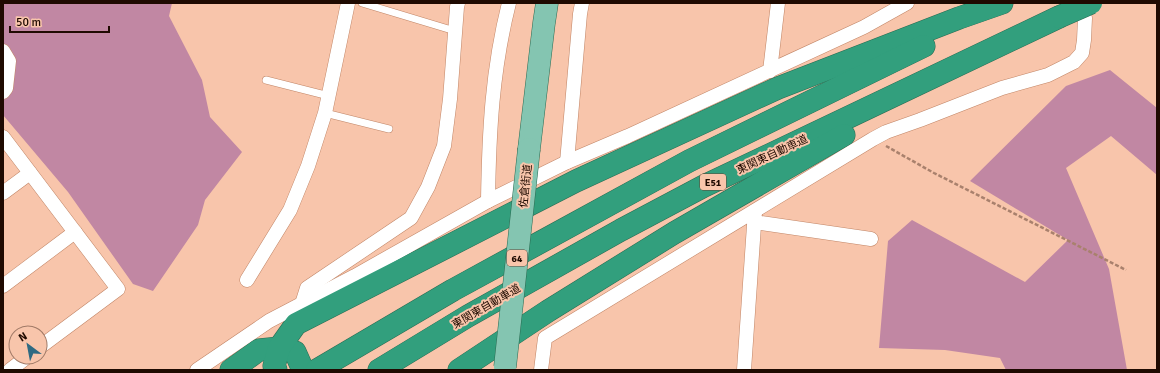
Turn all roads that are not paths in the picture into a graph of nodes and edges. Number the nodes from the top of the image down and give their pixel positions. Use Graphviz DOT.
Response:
graph roads {
  1 [pos="348,3"];
  2 [pos="362,3"];
  3 [pos="458,3"];
  4 [pos="508,3"];
  5 [pos="547,3"];
  6 [pos="582,3"];
  7 [pos="778,3"];
  8 [pos="907,3"];
  9 [pos="1002,3"];
  10 [pos="1014,3"];
  11 [pos="1079,3"];
  12 [pos="1091,3"];
  13 [pos="1059,17"];
  14 [pos="455,31"];
  15 [pos="3,51"];
  16 [pos="770,70"];
  17 [pos="266,80"];
  18 [pos="3,92"];
  19 [pos="329,96"];
  20 [pos="325,113"];
  21 [pos="389,128"];
  22 [pos="3,136"];
  23 [pos="567,162"];
  24 [pos="30,172"];
  25 [pos="3,193"];
  26 [pos="488,202"];
  27 [pos="755,216"];
  28 [pos="75,232"];
  29 [pos="870,239"];
  30 [pos="247,280"];
  31 [pos="3,286"];
  32 [pos="302,304"];
  33 [pos="48,342"];
  34 [pos="279,348"];
  35 [pos="505,368"];
  36 [pos="198,370"];
  37 [pos="231,370"];
  38 [pos="276,370"];
  39 [pos="303,370"];
  40 [pos="317,370"];
  41 [pos="379,370"];
  42 [pos="459,370"];
  43 [pos="541,370"];
  44 [pos="744,370"];
  1 -- 19 [label="street"];
  2 -- 14 [label="lane"];
  3 -- 14 [label="street"];
  4 -- 26 [label="street"];
  5 -- 35 [label="main road, 佐倉街道 / 64, bridge"];
  6 -- 23 [label="street"];
  7 -- 16 [label="street"];
  8 -- 16 [label="street"];
  9 -- 34 [label="highway"];
  10 -- 40 [label="highway"];
  11 -- 27 [label="street"];
  12 -- 13 [label="highway, 東関東自動車道 / E51, bridge"];
  13 -- 41 [label="highway, 東関東自動車道 / E51"];
  13 -- 42 [label="highway"];
  14 -- 32 [label="street"];
  15 -- 18 [label="street"];
  16 -- 23 [label="street"];
  17 -- 19 [label="lane"];
  19 -- 20 [label="street"];
  20 -- 21 [label="lane"];
  20 -- 30 [label="street"];
  22 -- 24 [label="street"];
  23 -- 26 [label="street"];
  24 -- 25 [label="street"];
  24 -- 28 [label="street"];
  26 -- 32 [label="street"];
  27 -- 29 [label="street"];
  27 -- 43 [label="street"];
  27 -- 44 [label="street"];
  28 -- 31 [label="street"];
  28 -- 33 [label="street"];
  32 -- 36 [label="street"];
  34 -- 37 [label="highway"];
  34 -- 38 [label="highway"];
  34 -- 39 [label="highway"];
}
